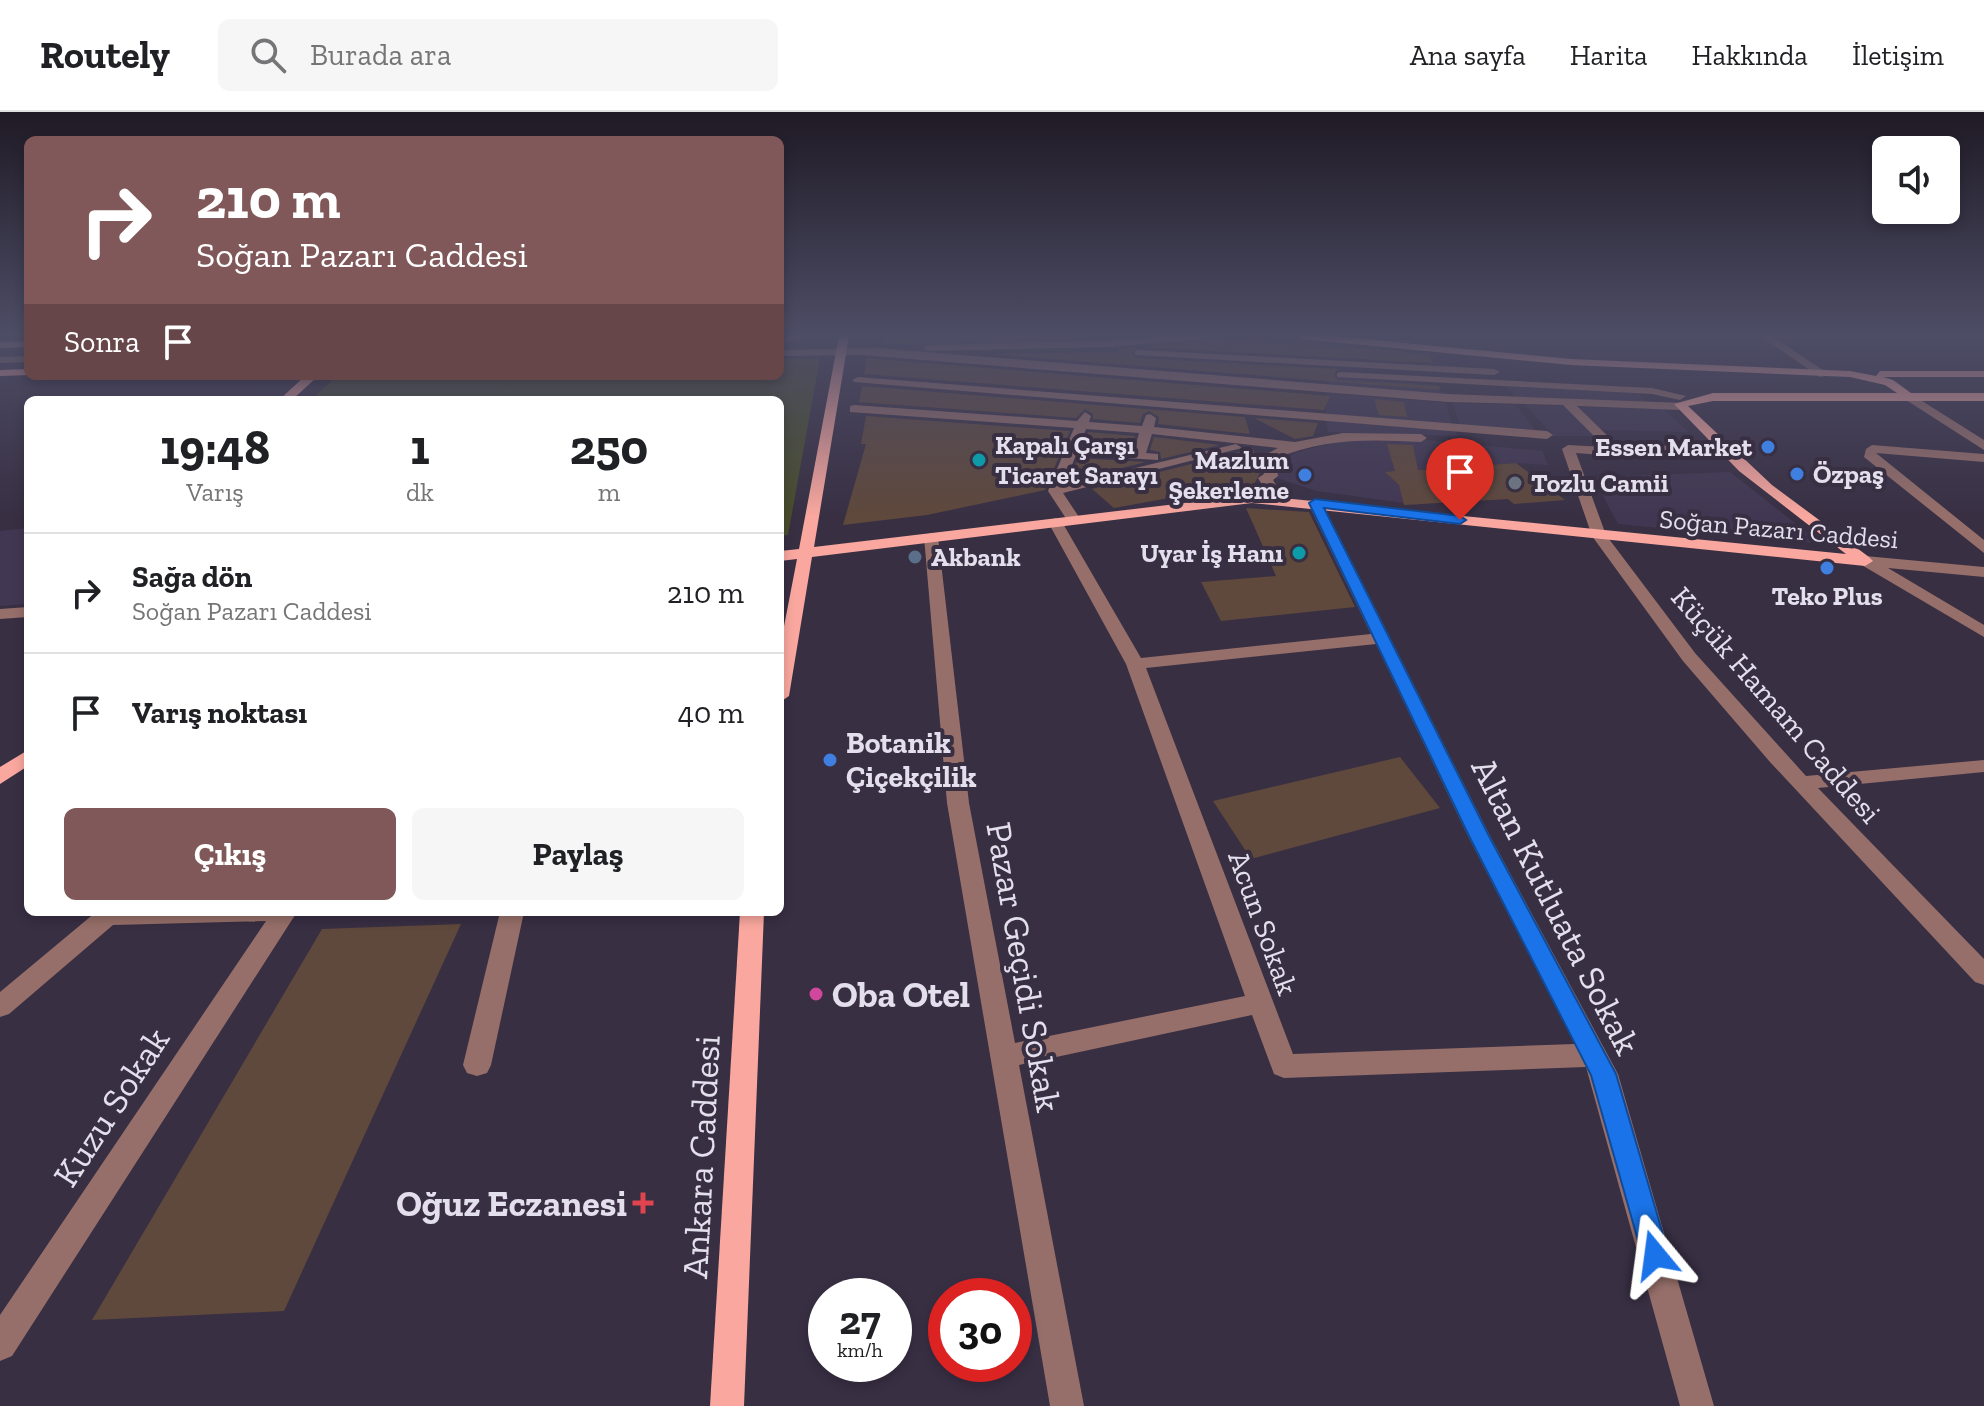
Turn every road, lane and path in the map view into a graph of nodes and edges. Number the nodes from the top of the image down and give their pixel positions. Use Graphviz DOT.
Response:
graph roads {
  1 [pos="833,396"];
  2 [pos="874,396"];
  3 [pos="949,396"];
  4 [pos="1014,396"];
  5 [pos="1093,396"];
  6 [pos="1147,396"];
  7 [pos="1155,396"];
  8 [pos="1228,396"];
  9 [pos="1324,396"];
  10 [pos="1426,396"];
  11 [pos="1512,396"];
  12 [pos="1681,396"];
  13 [pos="1832,396"];
  14 [pos="1907,396"];
  15 [pos="1937,396"];
  16 [pos="1984,397"];
  17 [pos="1448,398"];
  18 [pos="1700,400"];
  19 [pos="1517,402"];
  20 [pos="1568,404"];
  21 [pos="943,405"];
  22 [pos="1681,406"];
  23 [pos="1089,407"];
  24 [pos="854,409"];
  25 [pos="1152,410"];
  26 [pos="1527,413"];
  27 [pos="1226,415"];
  28 [pos="1323,416"];
  29 [pos="1200,420"];
  30 [pos="1537,424"];
  31 [pos="1147,430"];
  32 [pos="1459,433"];
  33 [pos="1547,435"];
  34 [pos="1198,436"];
  35 [pos="1324,436"];
  36 [pos="1255,443"];
  37 [pos="1296,446"];
  38 [pos="1984,446"];
  39 [pos="1718,447"];
  40 [pos="1568,449"];
  41 [pos="1071,451"];
  42 [pos="1617,452"];
  43 [pos="1139,456"];
  44 [pos="1268,457"];
  45 [pos="1191,458"];
  46 [pos="1984,458"];
  47 [pos="1055,491"];
  48 [pos="1278,500"];
  49 [pos="1315,503"];
  50 [pos="1064,521"];
  51 [pos="1599,536"];
  52 [pos="931,537"];
  53 [pos="1984,548"];
  54 [pos="806,553"];
  55 [pos="784,556"];
  56 [pos="1865,561"];
  57 [pos="1984,572"];
  58 [pos="24,612"];
  59 [pos="0,614"];
  60 [pos="1984,632"];
  61 [pos="1383,638"];
  62 [pos="1135,664"];
  63 [pos="784,674"];
  64 [pos="24,761"];
  65 [pos="1984,766"];
  66 [pos="2,775"];
  67 [pos="1801,783"];
  68 [pos="107,916"];
  69 [pos="281,916"];
  70 [pos="511,916"];
  71 [pos="752,916"];
  72 [pos="1984,975"];
  73 [pos="1261,1003"];
  74 [pos="0,1007"];
  75 [pos="1594,1055"];
  76 [pos="1004,1057"];
  77 [pos="477,1065"];
  78 [pos="0,1344"];
  79 [pos="727,1406"];
  80 [pos="1067,1406"];
  81 [pos="1697,1406"];
  1 -- 54 [label="main road"];
  2 -- 21 [label="street"];
  3 -- 21 [label="street"];
  4 -- 23 [label="street"];
  5 -- 23 [label="street"];
  6 -- 23 [label="street"];
  7 -- 25 [label="street"];
  8 -- 27 [label="street"];
  9 -- 28 [label="street"];
  10 -- 17 [label="street"];
  11 -- 19 [label="street"];
  12 -- 18 [label="street"];
  13 -- 18 [label="main road"];
  14 -- 38 [label="street"];
  15 -- 16 [label="main road"];
  17 -- 19 [label="street"];
  17 -- 32 [label="street"];
  18 -- 22 [label="main road"];
  19 -- 20 [label="street"];
  19 -- 26 [label="street"];
  20 -- 22 [label="street"];
  20 -- 42 [label="street"];
  21 -- 23 [label="street"];
  22 -- 39 [label="main road"];
  23 -- 24 [label="street"];
  23 -- 25 [label="street"];
  23 -- 31 [label="street"];
  23 -- 41 [label="street"];
  25 -- 27 [label="street"];
  25 -- 29 [label="street"];
  25 -- 31 [label="street"];
  27 -- 28 [label="street"];
  27 -- 29 [label="street"];
  27 -- 36 [label="street"];
  28 -- 32 [label="street"];
  28 -- 35 [label="street"];
  29 -- 34 [label="street"];
  30 -- 33 [label="street"];
  31 -- 34 [label="street"];
  31 -- 43 [label="street"];
  32 -- 33 [label="street"];
  32 -- 35 [label="street"];
  32 -- 40 [label="street"];
  33 -- 40 [label="street"];
  34 -- 36 [label="street"];
  34 -- 45 [label="street"];
  35 -- 37 [label="street"];
  36 -- 37 [label="street"];
  36 -- 44 [label="street"];
  36 -- 45 [label="street"];
  37 -- 44 [label="street"];
  39 -- 42 [label="street"];
  39 -- 56 [label="main road"];
  40 -- 42 [label="street"];
  40 -- 51 [label="street, Küçük Hamam Caddesi"];
  41 -- 43 [label="street"];
  41 -- 47 [label="street"];
  43 -- 45 [label="street"];
  44 -- 48 [label="street"];
  45 -- 47 [label="street"];
  46 -- 53 [label="street"];
  47 -- 50 [label="street, Acun Sokak"];
  48 -- 49 [label="main road, Soğan Pazarı Caddesi"];
  48 -- 50 [label="main road, Soğan Pazarı Caddesi"];
  49 -- 51 [label="main road, Soğan Pazarı Caddesi"];
  49 -- 61 [label="street, Altan Kutluata Sokak"];
  50 -- 52 [label="main road, Soğan Pazarı Caddesi"];
  50 -- 62 [label="street, Acun Sokak"];
  51 -- 56 [label="main road, Soğan Pazarı Caddesi"];
  51 -- 67 [label="street, Küçük Hamam Caddesi"];
  52 -- 54 [label="main road, Soğan Pazarı Caddesi"];
  52 -- 76 [label="street, Pazar Geçidi Sokak"];
  54 -- 55 [label="main road, Soğan Pazarı Caddesi"];
  54 -- 63 [label="main road"];
  56 -- 57 [label="street, Soğan Pazarı Caddesi"];
  56 -- 60 [label="street"];
  58 -- 59 [label="street"];
  61 -- 62 [label="street"];
  61 -- 75 [label="street, Altan Kutluata Sokak"];
  62 -- 73 [label="street, Acun Sokak"];
  64 -- 66 [label="street"];
  65 -- 67 [label="street"];
  67 -- 72 [label="street, Küçük Hamam Caddesi"];
  68 -- 74 [label="street"];
  69 -- 78 [label="street, Kuzu Sokak"];
  70 -- 77 [label="street"];
  71 -- 79 [label="main road, Ankara Caddesi"];
  73 -- 75 [label="street, Acun Sokak"];
  73 -- 76 [label="street"];
  75 -- 81 [label="street, Altan Kutluata Sokak"];
  76 -- 80 [label="street, Pazar Geçidi Sokak"];
}
